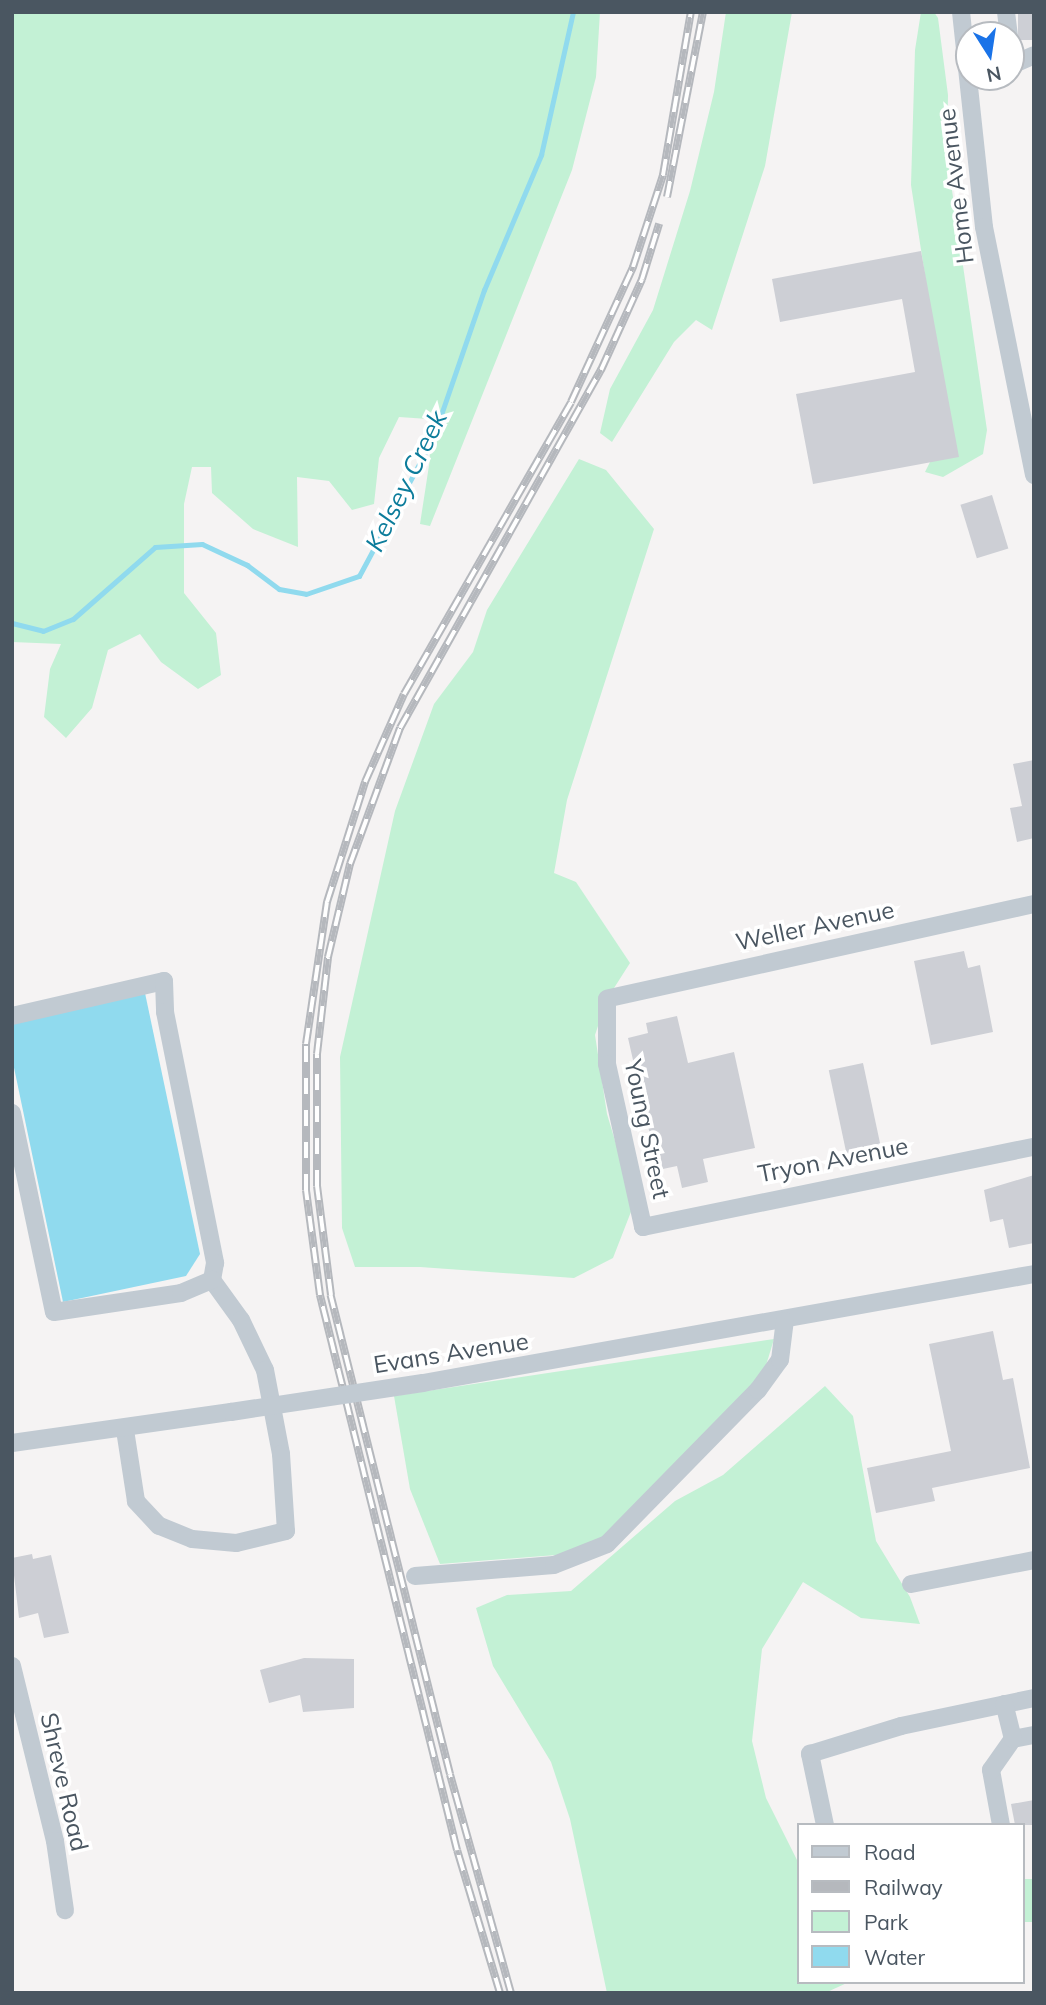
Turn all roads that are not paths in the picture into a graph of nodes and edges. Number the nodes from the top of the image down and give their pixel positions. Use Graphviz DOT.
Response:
graph roads {
  1 [pos="970,91"];
  2 [pos="1034,475"];
  3 [pos="1034,904"];
  4 [pos="607,999"];
  5 [pos="12,1016"];
  6 [pos="12,1113"];
  7 [pos="1034,1147"];
  8 [pos="643,1227"];
  9 [pos="1034,1274"];
  10 [pos="212,1280"];
  11 [pos="785,1321"];
  12 [pos="125,1430"];
  13 [pos="12,1443"];
  14 [pos="1034,1560"];
  15 [pos="415,1576"];
  16 [pos="911,1584"];
  17 [pos="12,1666"];
  18 [pos="1034,1698"];
  19 [pos="1004,1704"];
  20 [pos="1034,1735"];
  21 [pos="1013,1739"];
  22 [pos="825,1823"];
  23 [pos="1000,1823"];
  24 [pos="65,1910"];
  1 -- 2 [label="street, Home Avenue"];
  3 -- 4 [label="street, Weller Avenue"];
  4 -- 8 [label="street, Young Street"];
  5 -- 10 [label="street"];
  6 -- 10 [label="street"];
  7 -- 8 [label="street, Tryon Avenue"];
  9 -- 11 [label="street, Evans Avenue"];
  10 -- 12 [label="street"];
  11 -- 12 [label="street, Evans Avenue, bridge"];
  11 -- 15 [label="street"];
  12 -- 13 [label="street, Evans Avenue"];
  14 -- 16 [label="street"];
  17 -- 24 [label="street, Shreve Road"];
  18 -- 19 [label="street"];
  19 -- 21 [label="street"];
  19 -- 22 [label="street"];
  20 -- 21 [label="street"];
  21 -- 23 [label="street"];
}
